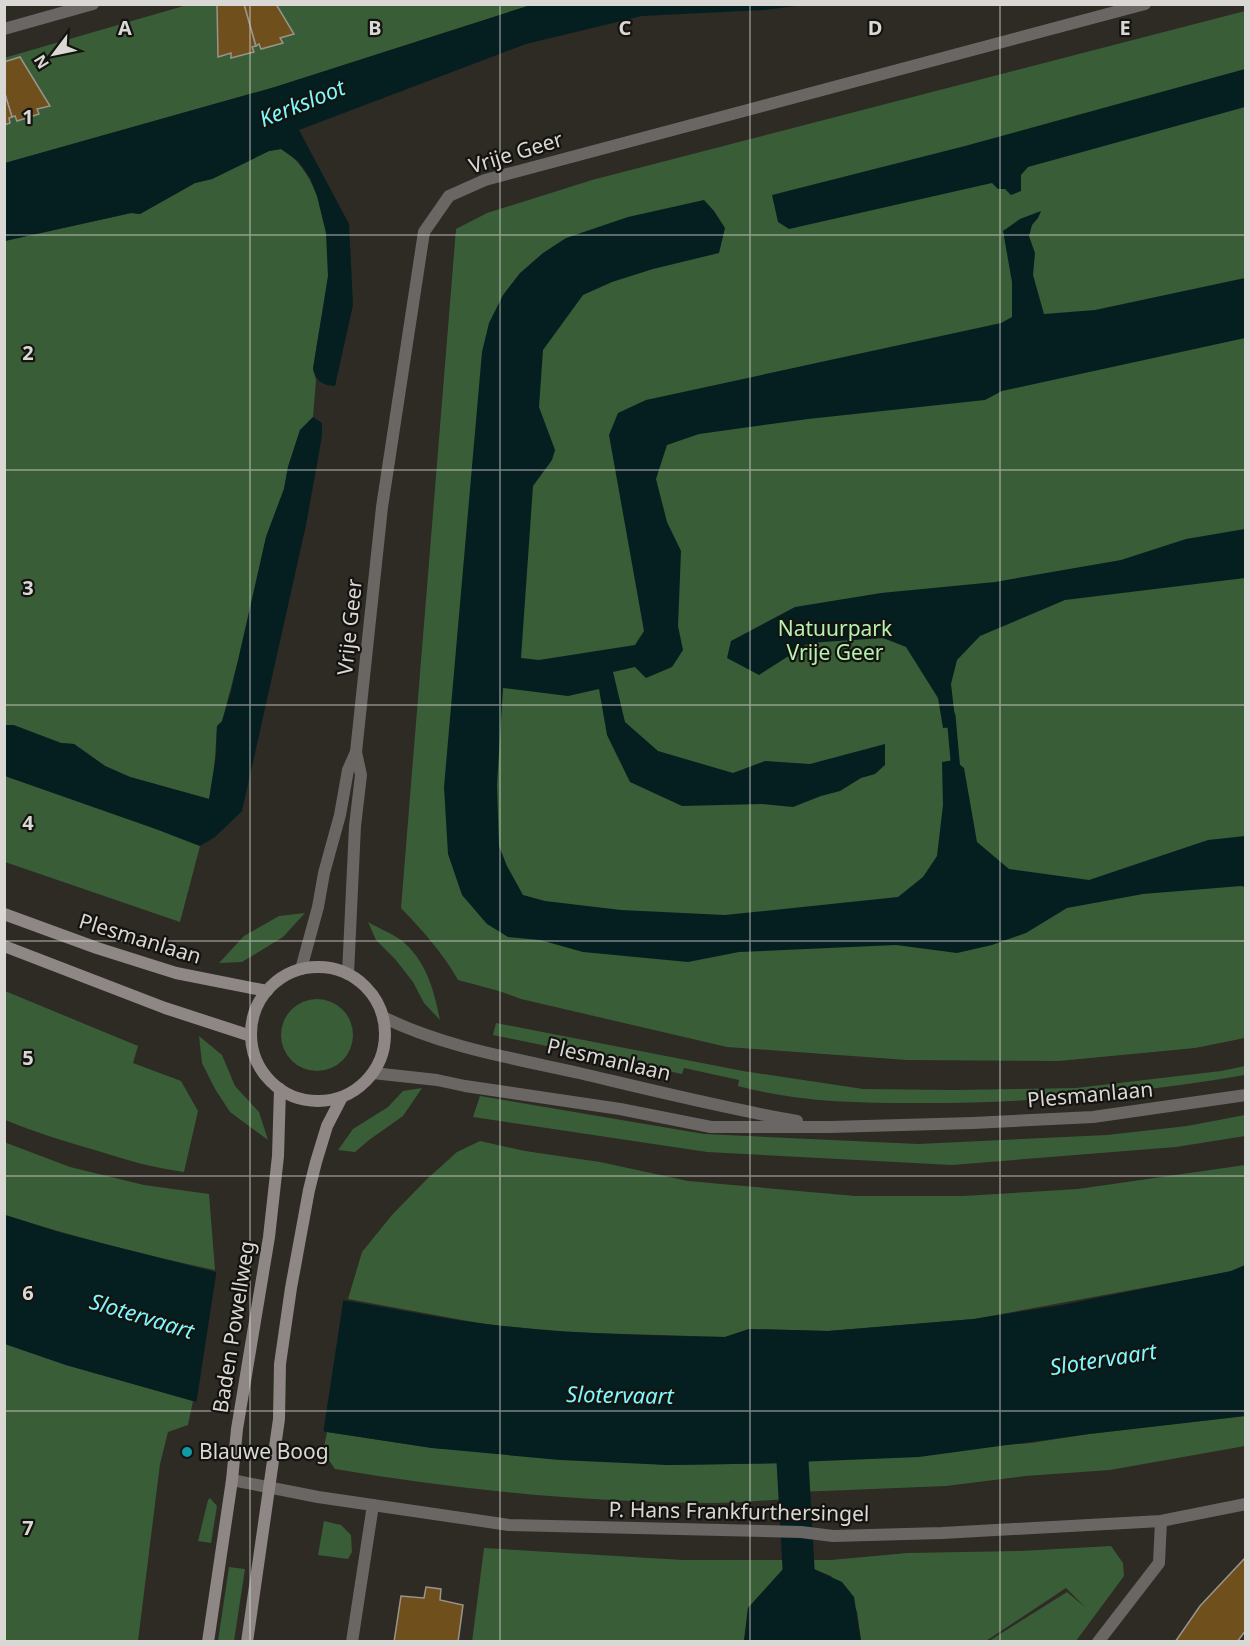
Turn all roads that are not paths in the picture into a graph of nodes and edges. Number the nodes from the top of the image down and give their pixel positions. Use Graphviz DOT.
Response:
graph roads {
  1 [pos="93,4"];
  2 [pos="1145,4"];
  3 [pos="4,29"];
  4 [pos="356,752"];
  5 [pos="4,914"];
  6 [pos="4,946"];
  7 [pos="301,969"];
  8 [pos="348,974"];
  9 [pos="267,991"];
  10 [pos="383,1017"];
  11 [pos="251,1036"];
  12 [pos="373,1073"];
  13 [pos="280,1089"];
  14 [pos="1245,1095"];
  15 [pos="342,1097"];
  16 [pos="830,1127"];
  17 [pos="232,1480"];
  18 [pos="269,1487"];
  19 [pos="1245,1504"];
  20 [pos="373,1505"];
  21 [pos="1161,1521"];
  22 [pos="208,1641"];
  23 [pos="247,1641"];
  24 [pos="352,1641"];
  25 [pos="1098,1641"];
  1 -- 3 [label="street"];
  2 -- 4 [label="street, Vrije Geer"];
  4 -- 7 [label="street, Vrije Geer"];
  4 -- 8 [label="street, Vrije Geer"];
  5 -- 9 [label="main road, Plesmanlaan"];
  6 -- 11 [label="main road"];
  7 -- 8 [label="main road"];
  7 -- 9 [label="main road"];
  8 -- 10 [label="main road"];
  9 -- 11 [label="main road"];
  10 -- 12 [label="main road"];
  10 -- 16 [label="street, Plesmanlaan"];
  11 -- 13 [label="main road"];
  12 -- 15 [label="main road"];
  12 -- 16 [label="street, Plesmanlaan"];
  13 -- 15 [label="main road"];
  13 -- 17 [label="main road, Baden Powellweg"];
  14 -- 16 [label="street, Plesmanlaan"];
  15 -- 18 [label="main road"];
  17 -- 18 [label="street, P. Hans Frankfurthersingel"];
  17 -- 22 [label="main road, Baden Powellweg"];
  18 -- 20 [label="street, P. Hans Frankfurthersingel"];
  18 -- 23 [label="main road"];
  19 -- 21 [label="street, P. Hans Frankfurthersingel"];
  20 -- 21 [label="street, P. Hans Frankfurthersingel"];
  20 -- 24 [label="street"];
  21 -- 25 [label="street"];
}
